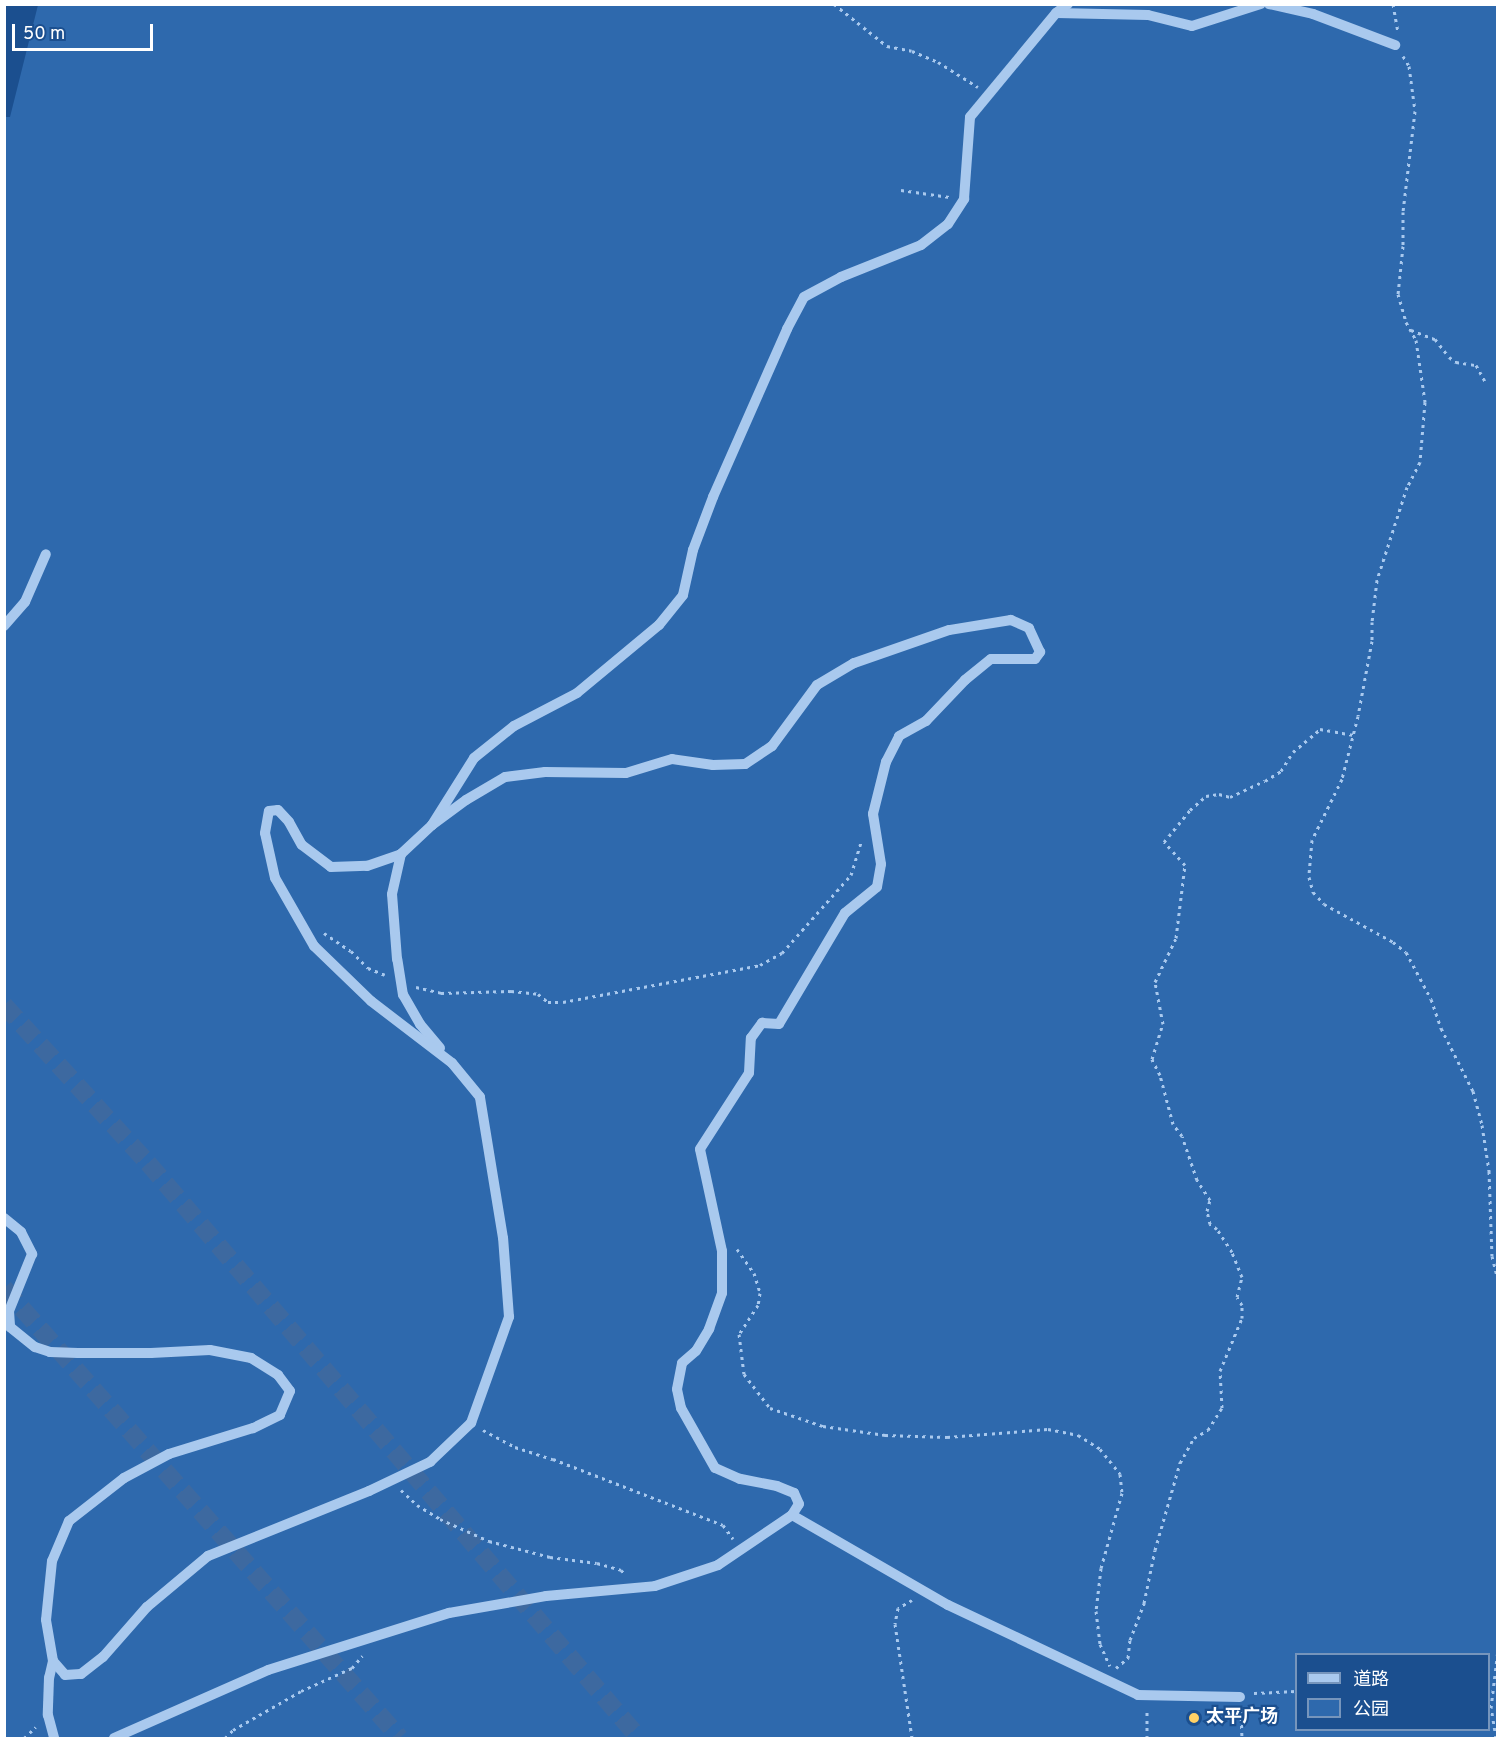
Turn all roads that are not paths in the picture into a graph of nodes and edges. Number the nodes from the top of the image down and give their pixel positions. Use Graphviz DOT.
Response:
graph roads {
  1 [pos="1068,4"];
  2 [pos="1261,4"];
  3 [pos="1269,4"];
  4 [pos="1056,13"];
  5 [pos="1395,45"];
  6 [pos="46,554"];
  7 [pos="4,626"];
  8 [pos="432,825"];
  9 [pos="401,854"];
  10 [pos="452,1063"];
  11 [pos="4,1218"];
  12 [pos="792,1515"];
  13 [pos="53,1661"];
  14 [pos="1240,1697"];
  15 [pos="54,1738"];
  16 [pos="114,1738"];
  1 -- 4 [label="lane"];
  2 -- 4 [label="lane"];
  3 -- 5 [label="lane"];
  4 -- 8 [label="lane"];
  6 -- 7 [label="lane"];
  8 -- 9 [label="lane"];
  8 -- 12 [label="lane"];
  9 -- 10 [label="lane"];
  9 -- 10 [label="lane"];
  10 -- 13 [label="lane"];
  11 -- 13 [label="lane"];
  12 -- 14 [label="lane"];
  12 -- 16 [label="lane"];
  13 -- 15 [label="lane"];
}
